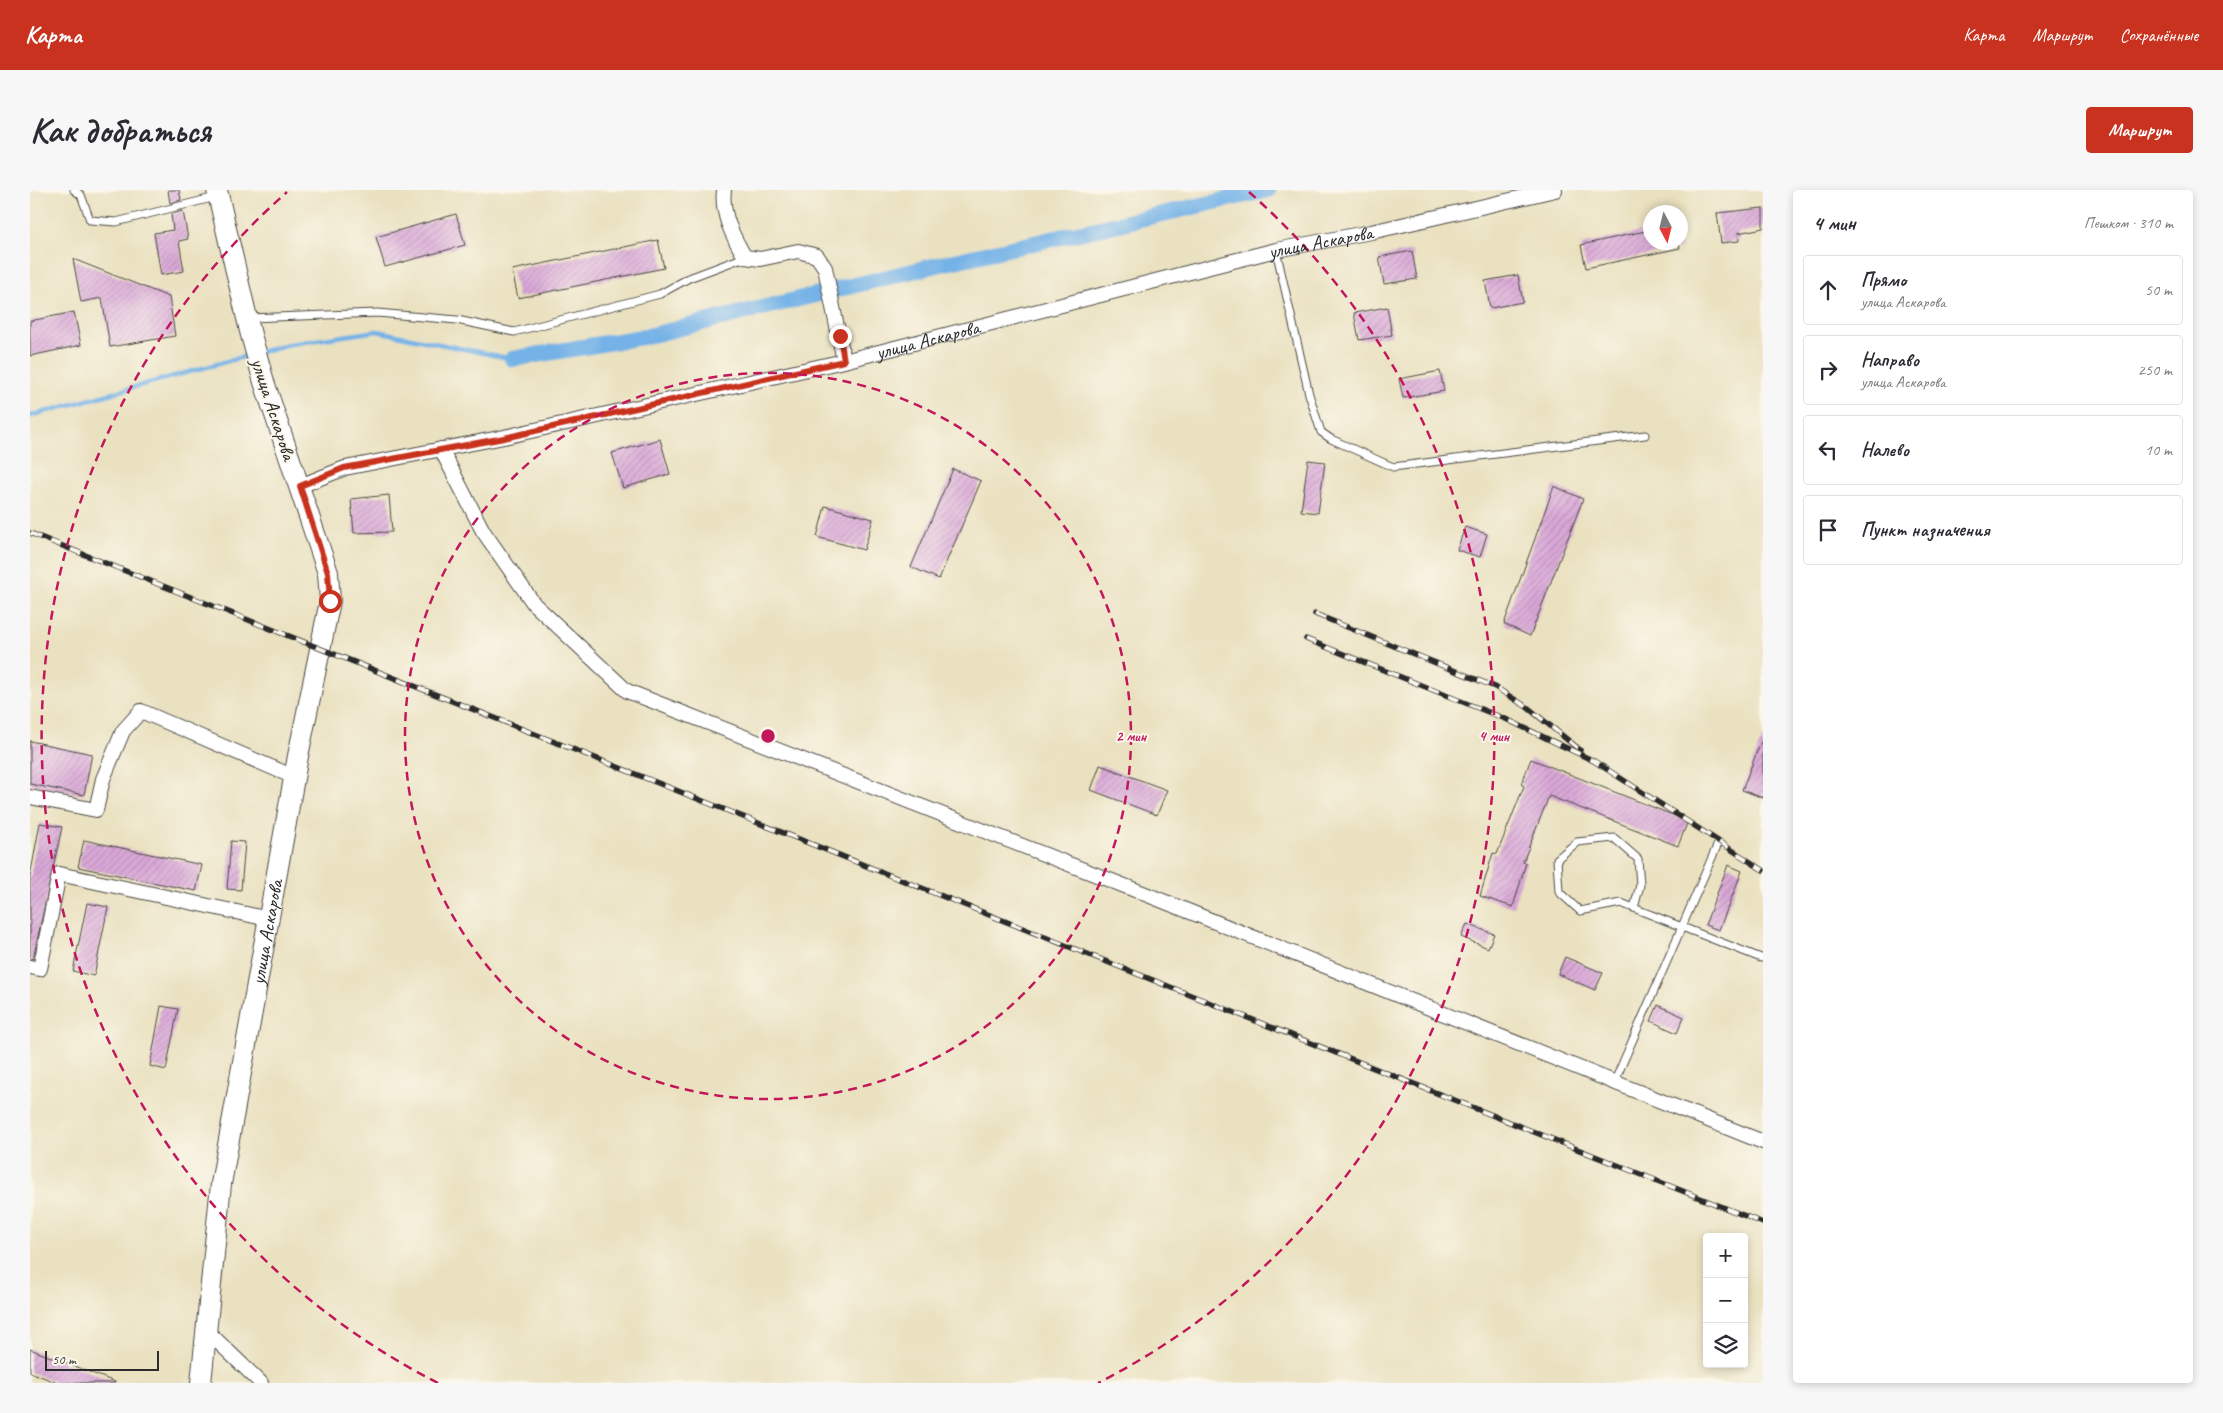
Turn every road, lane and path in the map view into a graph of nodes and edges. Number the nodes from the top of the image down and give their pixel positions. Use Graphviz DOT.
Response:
graph roads {
  1 [pos="74,190"];
  2 [pos="724,190"];
  3 [pos="1555,190"];
  4 [pos="218,193"];
  5 [pos="1276,250"];
  6 [pos="745,257"];
  7 [pos="248,324"];
  8 [pos="844,361"];
  9 [pos="1646,435"];
  10 [pos="441,449"];
  11 [pos="300,486"];
  12 [pos="294,777"];
  13 [pos="30,797"];
  14 [pos="1717,846"];
  15 [pos="1634,908"];
  16 [pos="269,919"];
  17 [pos="1682,927"];
  18 [pos="1762,958"];
  19 [pos="30,967"];
  20 [pos="1614,1084"];
  21 [pos="1763,1142"];
  22 [pos="207,1331"];
  23 [pos="201,1383"];
  24 [pos="261,1383"];
  1 -- 4 [label="lane"];
  2 -- 6 [label="street"];
  3 -- 5 [label="street, улица Аскарова"];
  4 -- 7 [label="main road, улица Аскарова"];
  5 -- 8 [label="street, улица Аскарова"];
  5 -- 9 [label="lane"];
  6 -- 7 [label="lane"];
  6 -- 8 [label="street"];
  7 -- 11 [label="main road, улица Аскарова"];
  8 -- 10 [label="street, улица Аскарова"];
  10 -- 11 [label="street, улица Аскарова"];
  10 -- 20 [label="street"];
  11 -- 12 [label="main road, улица Аскарова"];
  12 -- 13 [label="street"];
  12 -- 16 [label="main road, улица Аскарова"];
  14 -- 17 [label="lane"];
  15 -- 15 [label="lane"];
  15 -- 17 [label="lane"];
  16 -- 19 [label="street"];
  16 -- 22 [label="main road, улица Аскарова"];
  17 -- 18 [label="lane"];
  17 -- 20 [label="lane"];
  20 -- 21 [label="street"];
  22 -- 23 [label="main road, улица Аскарова"];
  22 -- 24 [label="street"];
}
